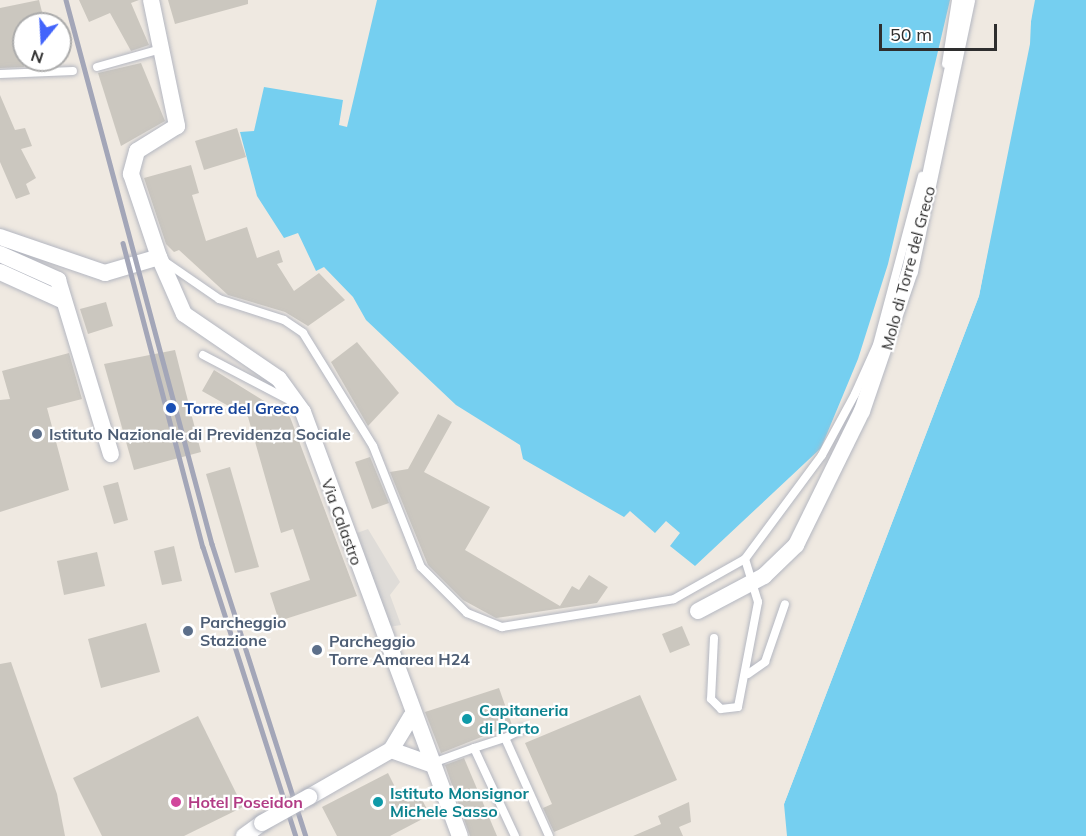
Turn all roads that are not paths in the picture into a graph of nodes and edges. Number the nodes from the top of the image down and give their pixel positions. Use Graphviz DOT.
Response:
graph roads {
  1 [pos="151,0"];
  2 [pos="956,0"];
  3 [pos="967,0"];
  4 [pos="161,49"];
  5 [pos="97,67"];
  6 [pos="73,71"];
  7 [pos="0,74"];
  8 [pos="0,237"];
  9 [pos="0,254"];
  10 [pos="154,260"];
  11 [pos="0,272"];
  12 [pos="64,301"];
  13 [pos="203,355"];
  14 [pos="297,404"];
  15 [pos="111,454"];
  16 [pos="745,559"];
  17 [pos="785,604"];
  18 [pos="698,611"];
  19 [pos="714,638"];
  20 [pos="748,674"];
  21 [pos="411,717"];
  22 [pos="523,729"];
  23 [pos="505,738"];
  24 [pos="474,747"];
  25 [pos="391,750"];
  26 [pos="430,764"];
  27 [pos="244,836"];
  28 [pos="460,836"];
  29 [pos="515,836"];
  30 [pos="549,836"];
  1 -- 4 [label="street"];
  2 -- 16 [label="lane"];
  3 -- 18 [label="street, Molo di Torre del Greco"];
  4 -- 5 [label="lane"];
  4 -- 10 [label="street, Via Calastro"];
  6 -- 7 [label="lane"];
  8 -- 10 [label="street"];
  9 -- 12 [label="street"];
  10 -- 14 [label="street, Via Calastro"];
  10 -- 16 [label="lane"];
  11 -- 12 [label="street"];
  12 -- 15 [label="street"];
  13 -- 14 [label="lane"];
  14 -- 21 [label="street, Via Calastro"];
  16 -- 20 [label="lane"];
  17 -- 20 [label="lane"];
  19 -- 20 [label="lane"];
  21 -- 25 [label="street"];
  21 -- 26 [label="street, Via Calastro"];
  22 -- 23 [label="lane"];
  23 -- 24 [label="lane"];
  23 -- 30 [label="lane"];
  24 -- 26 [label="lane"];
  24 -- 29 [label="lane"];
  25 -- 26 [label="street"];
  25 -- 27 [label="street, bridge"];
  26 -- 28 [label="street, Via Calastro"];
}
